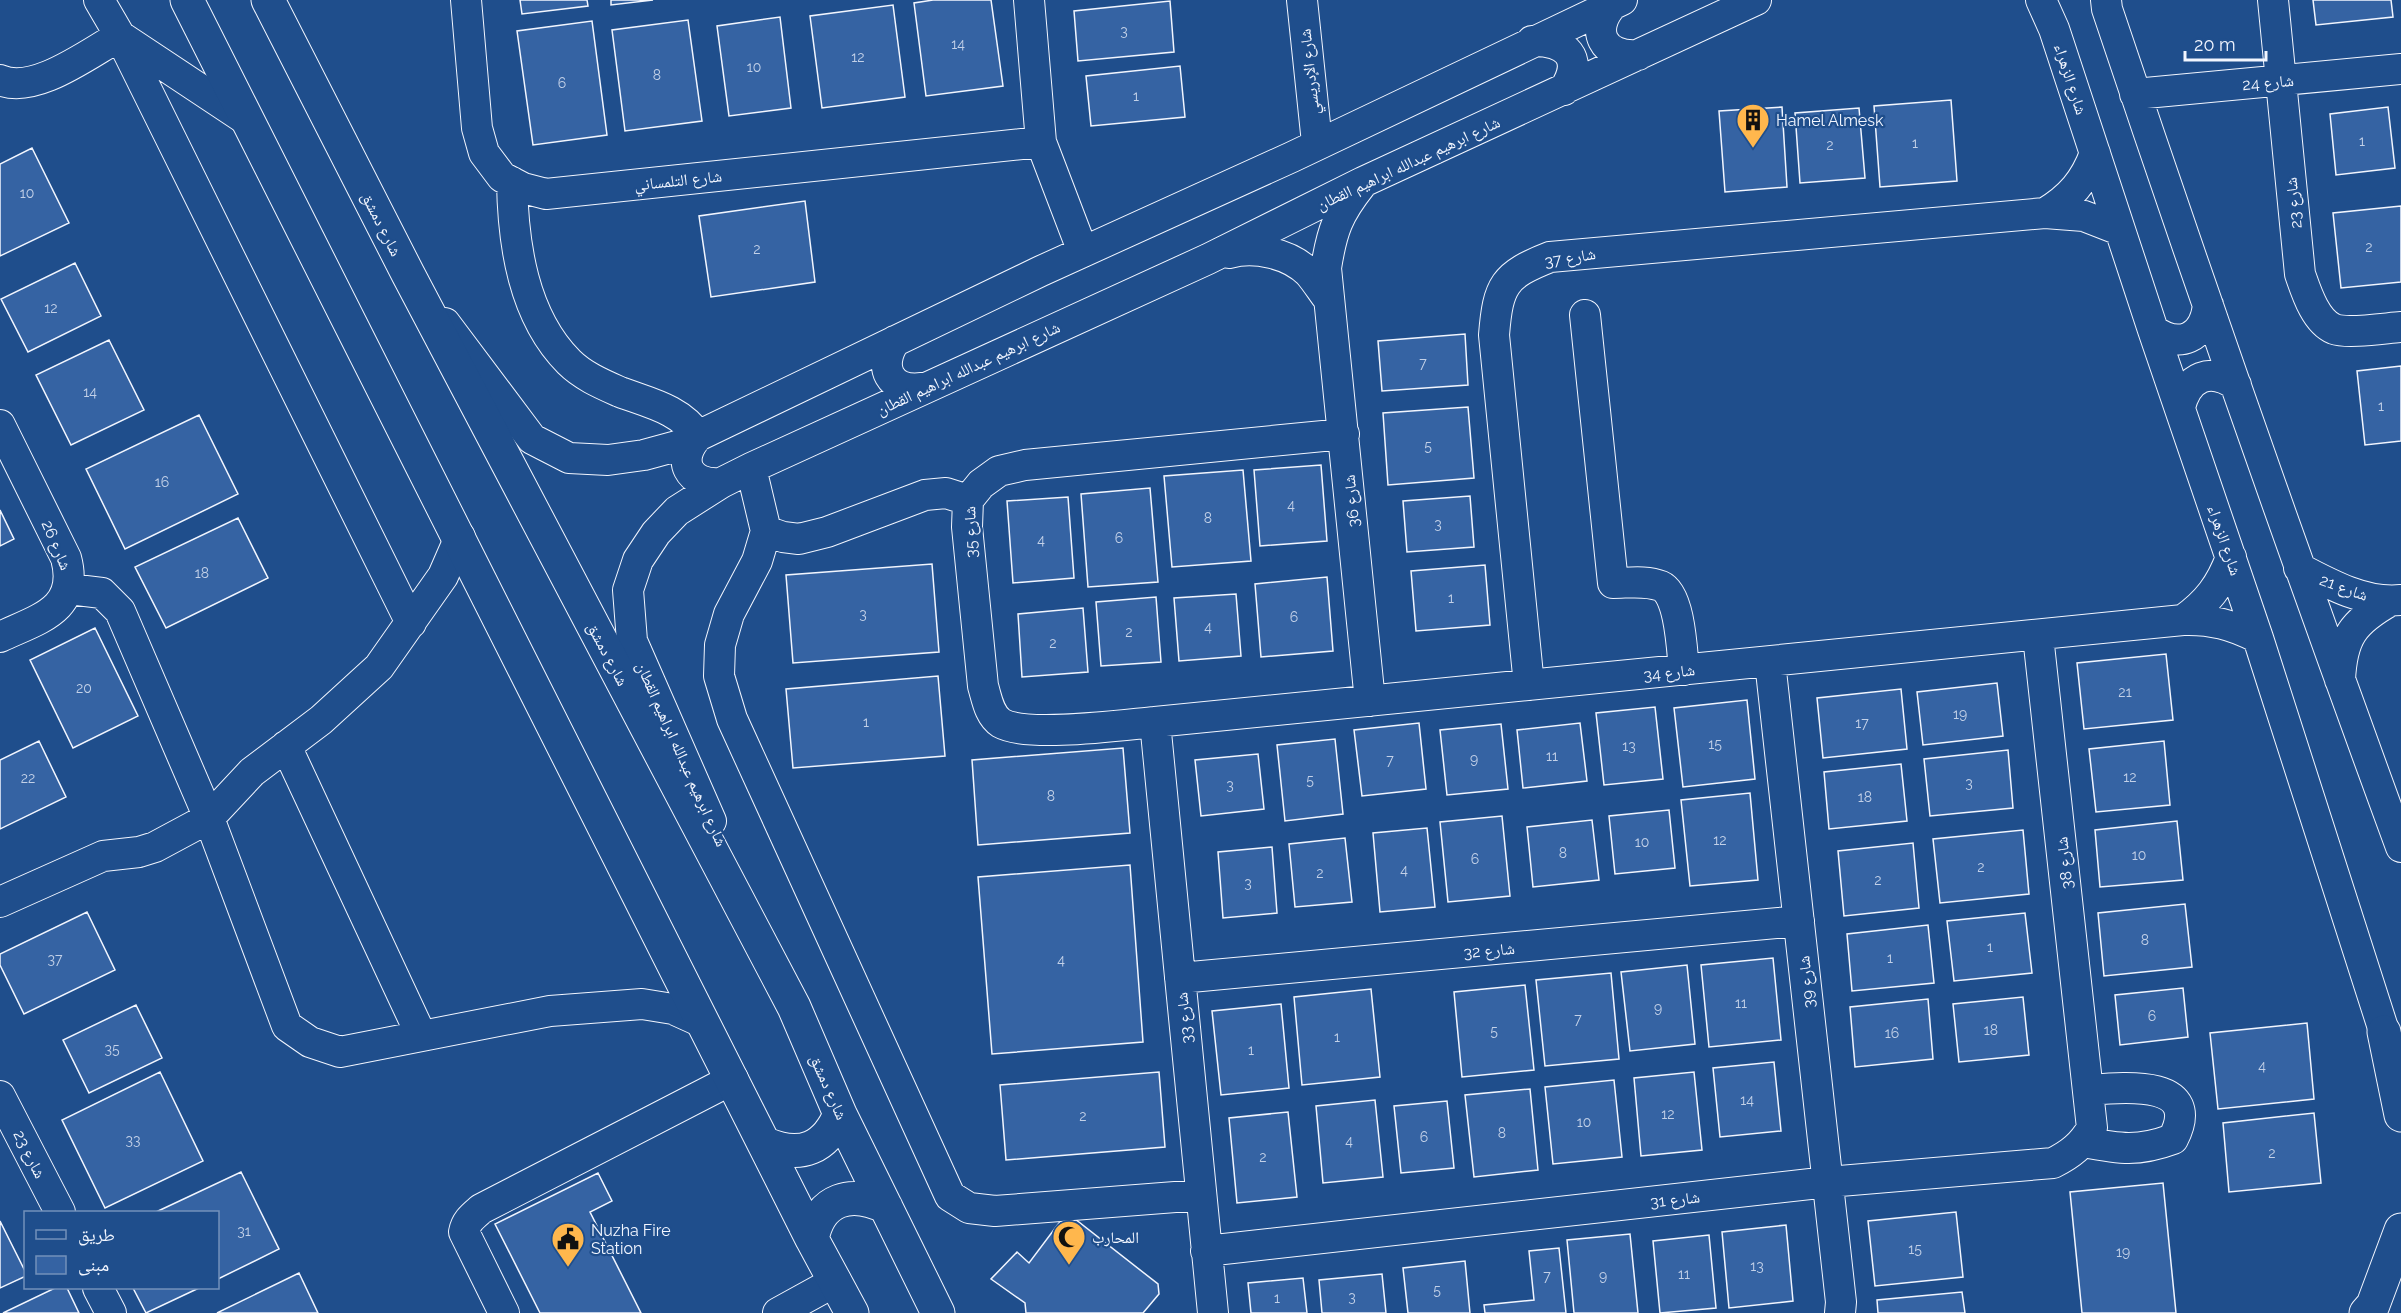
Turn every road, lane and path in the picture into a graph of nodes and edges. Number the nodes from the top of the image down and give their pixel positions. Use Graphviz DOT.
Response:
graph roads {
  1 [pos="99,0"];
  2 [pos="187,0"];
  3 [pos="268,0"];
  4 [pos="466,0"];
  5 [pos="1029,0"];
  6 [pos="1302,0"];
  7 [pos="1756,0"];
  8 [pos="2041,0"];
  9 [pos="2106,0"];
  10 [pos="2273,0"];
  11 [pos="1617,2"];
  12 [pos="120,36"];
  13 [pos="1532,41"];
  14 [pos="1638,55"];
  15 [pos="2401,69"];
  16 [pos="0,80"];
  17 [pos="2280,81"];
  18 [pos="1564,90"];
  19 [pos="2135,94"];
  20 [pos="249,121"];
  21 [pos="1041,142"];
  22 [pos="1317,143"];
  23 [pos="2095,153"];
  24 [pos="512,182"];
  25 [pos="1363,182"];
  26 [pos="2045,213"];
  27 [pos="2120,231"];
  28 [pos="1083,252"];
  29 [pos="1208,259"];
  30 [pos="408,274"];
  31 [pos="1329,300"];
  32 [pos="2208,305"];
  33 [pos="1585,315"];
  34 [pos="2401,327"];
  35 [pos="2153,330"];
  36 [pos="895,342"];
  37 [pos="837,370"];
  38 [pos="2236,385"];
  39 [pos="922,388"];
  40 [pos="2180,406"];
  41 [pos="866,415"];
  42 [pos="0,425"];
  43 [pos="1344,434"];
  44 [pos="698,436"];
  45 [pos="751,468"];
  46 [pos="721,483"];
  47 [pos="968,500"];
  48 [pos="766,531"];
  49 [pos="460,537"];
  50 [pos="2231,557"];
  51 [pos="2299,568"];
  52 [pos="69,589"];
  53 [pos="2396,600"];
  54 [pos="2183,620"];
  55 [pos="411,623"];
  56 [pos="2038,636"];
  57 [pos="0,637"];
  58 [pos="2258,638"];
  59 [pos="1770,662"];
  60 [pos="1684,670"];
  61 [pos="2340,680"];
  62 [pos="1529,686"];
  63 [pos="1370,701"];
  64 [pos="1155,722"];
  65 [pos="286,746"];
  66 [pos="209,818"];
  67 [pos="2401,847"];
  68 [pos="0,902"];
  69 [pos="1799,921"];
  70 [pos="1180,978"];
  71 [pos="794,1007"];
  72 [pos="704,1023"];
  73 [pos="2384,1032"];
  74 [pos="421,1035"];
  75 [pos="733,1078"];
  76 [pos="2401,1082"];
  77 [pos="2089,1090"];
  78 [pos="0,1096"];
  79 [pos="840,1114"];
  80 [pos="2401,1115"];
  81 [pos="2084,1142"];
  82 [pos="766,1144"];
  83 [pos="1828,1182"];
  84 [pos="1201,1195"];
  85 [pos="885,1207"];
  86 [pos="59,1211"];
  87 [pos="2401,1230"];
  88 [pos="812,1239"];
  89 [pos="1206,1251"];
  90 [pos="836,1281"];
  91 [pos="99,1289"];
  92 [pos="1841,1307"];
  93 [pos="782,1312"];
  94 [pos="111,1313"];
  95 [pos="504,1313"];
  96 [pos="852,1313"];
  97 [pos="938,1313"];
  98 [pos="1213,1313"];
  99 [pos="2366,1313"];
  1 -- 12 [label="street"];
  2 -- 20 [label="main road"];
  3 -- 30 [label="main road, شارع دمشق"];
  4 -- 24 [label="street, شارع التلمساني"];
  5 -- 21 [label="street"];
  6 -- 22 [label="street, شارع الإدريسي"];
  7 -- 14 [label="street, شارع ابرهيم عبدالله ابراهيم القطان"];
  8 -- 23 [label="street, شارع الزهراء"];
  9 -- 19 [label="street"];
  10 -- 17 [label="street, شارع 23"];
  11 -- 13 [label="street"];
  11 -- 14 [label="street"];
  12 -- 16 [label="street"];
  12 -- 20 [label="street"];
  12 -- 55 [label="street"];
  13 -- 18 [label="street"];
  13 -- 22 [label="street"];
  14 -- 18 [label="street, شارع ابرهيم عبدالله ابراهيم القطان"];
  15 -- 17 [label="street, شارع 24"];
  17 -- 19 [label="street, شارع 24"];
  17 -- 34 [label="street, شارع 23"];
  18 -- 25 [label="street, شارع ابرهيم عبدالله ابراهيم القطان"];
  19 -- 32 [label="street"];
  20 -- 49 [label="main road"];
  21 -- 24 [label="street, شارع التلمساني"];
  21 -- 28 [label="street"];
  22 -- 28 [label="street"];
  23 -- 26 [label="street"];
  23 -- 27 [label="street, شارع الزهراء"];
  24 -- 44 [label="street"];
  25 -- 29 [label="street, شارع ابرهيم عبدالله ابراهيم القطان"];
  25 -- 31 [label="street, شارع 36"];
  26 -- 27 [label="street, شارع 37"];
  26 -- 62 [label="street, شارع 37"];
  27 -- 35 [label="street, شارع الزهراء"];
  28 -- 36 [label="street"];
  29 -- 31 [label="street"];
  29 -- 39 [label="street, شارع ابرهيم عبدالله ابراهيم القطان"];
  30 -- 44 [label="street"];
  30 -- 71 [label="main road, شارع دمشق"];
  31 -- 43 [label="street, شارع 36"];
  32 -- 35 [label="street"];
  32 -- 38 [label="street"];
  33 -- 60 [label="street"];
  35 -- 40 [label="street, شارع الزهراء"];
  36 -- 37 [label="street"];
  36 -- 39 [label="street"];
  37 -- 41 [label="street"];
  37 -- 44 [label="street"];
  38 -- 40 [label="street"];
  38 -- 51 [label="street"];
  39 -- 41 [label="street, شارع ابرهيم عبدالله ابراهيم القطان"];
  40 -- 50 [label="street, شارع الزهراء"];
  41 -- 45 [label="street, شارع ابرهيم عبدالله ابراهيم القطان"];
  42 -- 52 [label="street, شارع 26"];
  43 -- 47 [label="street, شارع 35"];
  43 -- 63 [label="street, شارع 36"];
  44 -- 46 [label="street"];
  45 -- 46 [label="street, شارع ابرهيم عبدالله ابراهيم القطان"];
  45 -- 48 [label="street"];
  46 -- 71 [label="street, شارع ابرهيم عبدالله ابراهيم القطان"];
  47 -- 48 [label="street"];
  47 -- 64 [label="street, شارع 35"];
  48 -- 84 [label="street"];
  49 -- 55 [label="street"];
  49 -- 72 [label="main road"];
  50 -- 54 [label="street"];
  50 -- 58 [label="street, شارع الزهراء"];
  51 -- 53 [label="street, شارع 21"];
  51 -- 61 [label="street"];
  52 -- 57 [label="street, شارع 26"];
  52 -- 66 [label="street"];
  53 -- 61 [label="street, شارع 21"];
  54 -- 56 [label="street, شارع 34"];
  54 -- 58 [label="street, شارع 34"];
  55 -- 65 [label="street"];
  56 -- 59 [label="street, شارع 34"];
  56 -- 77 [label="street, شارع 38"];
  58 -- 73 [label="street, شارع الزهراء"];
  59 -- 60 [label="street, شارع 34"];
  59 -- 69 [label="street, شارع 39"];
  60 -- 62 [label="street, شارع 34"];
  61 -- 67 [label="street"];
  62 -- 63 [label="street, شارع 34"];
  63 -- 64 [label="street, شارع 34"];
  64 -- 70 [label="street, شارع 33"];
  65 -- 66 [label="street"];
  65 -- 74 [label="street"];
  66 -- 68 [label="street"];
  66 -- 74 [label="street"];
  69 -- 70 [label="street, شارع 32"];
  69 -- 83 [label="street, شارع 39"];
  70 -- 84 [label="street, شارع 33"];
  71 -- 79 [label="main road, شارع دمشق"];
  72 -- 74 [label="street"];
  72 -- 75 [label="main road"];
  73 -- 76 [label="street, شارع الزهراء"];
  73 -- 80 [label="main road"];
  75 -- 82 [label="main road"];
  75 -- 95 [label="street"];
  77 -- 81 [label="street"];
  77 -- 81 [label="street"];
  78 -- 86 [label="street, شارع 23"];
  79 -- 82 [label="main road"];
  79 -- 85 [label="main road, شارع دمشق"];
  81 -- 83 [label="street, شارع 31"];
  82 -- 88 [label="main road"];
  83 -- 89 [label="street, شارع 31"];
  83 -- 92 [label="street, شارع 39"];
  84 -- 89 [label="street, شارع 33"];
  85 -- 88 [label="main road"];
  85 -- 97 [label="main road, شارع دمشق"];
  87 -- 99 [label="main road"];
  88 -- 90 [label="main road"];
  89 -- 98 [label="street, شارع 33"];
  90 -- 93 [label="street"];
  90 -- 96 [label="main road"];
  91 -- 94 [label="street"];
}
